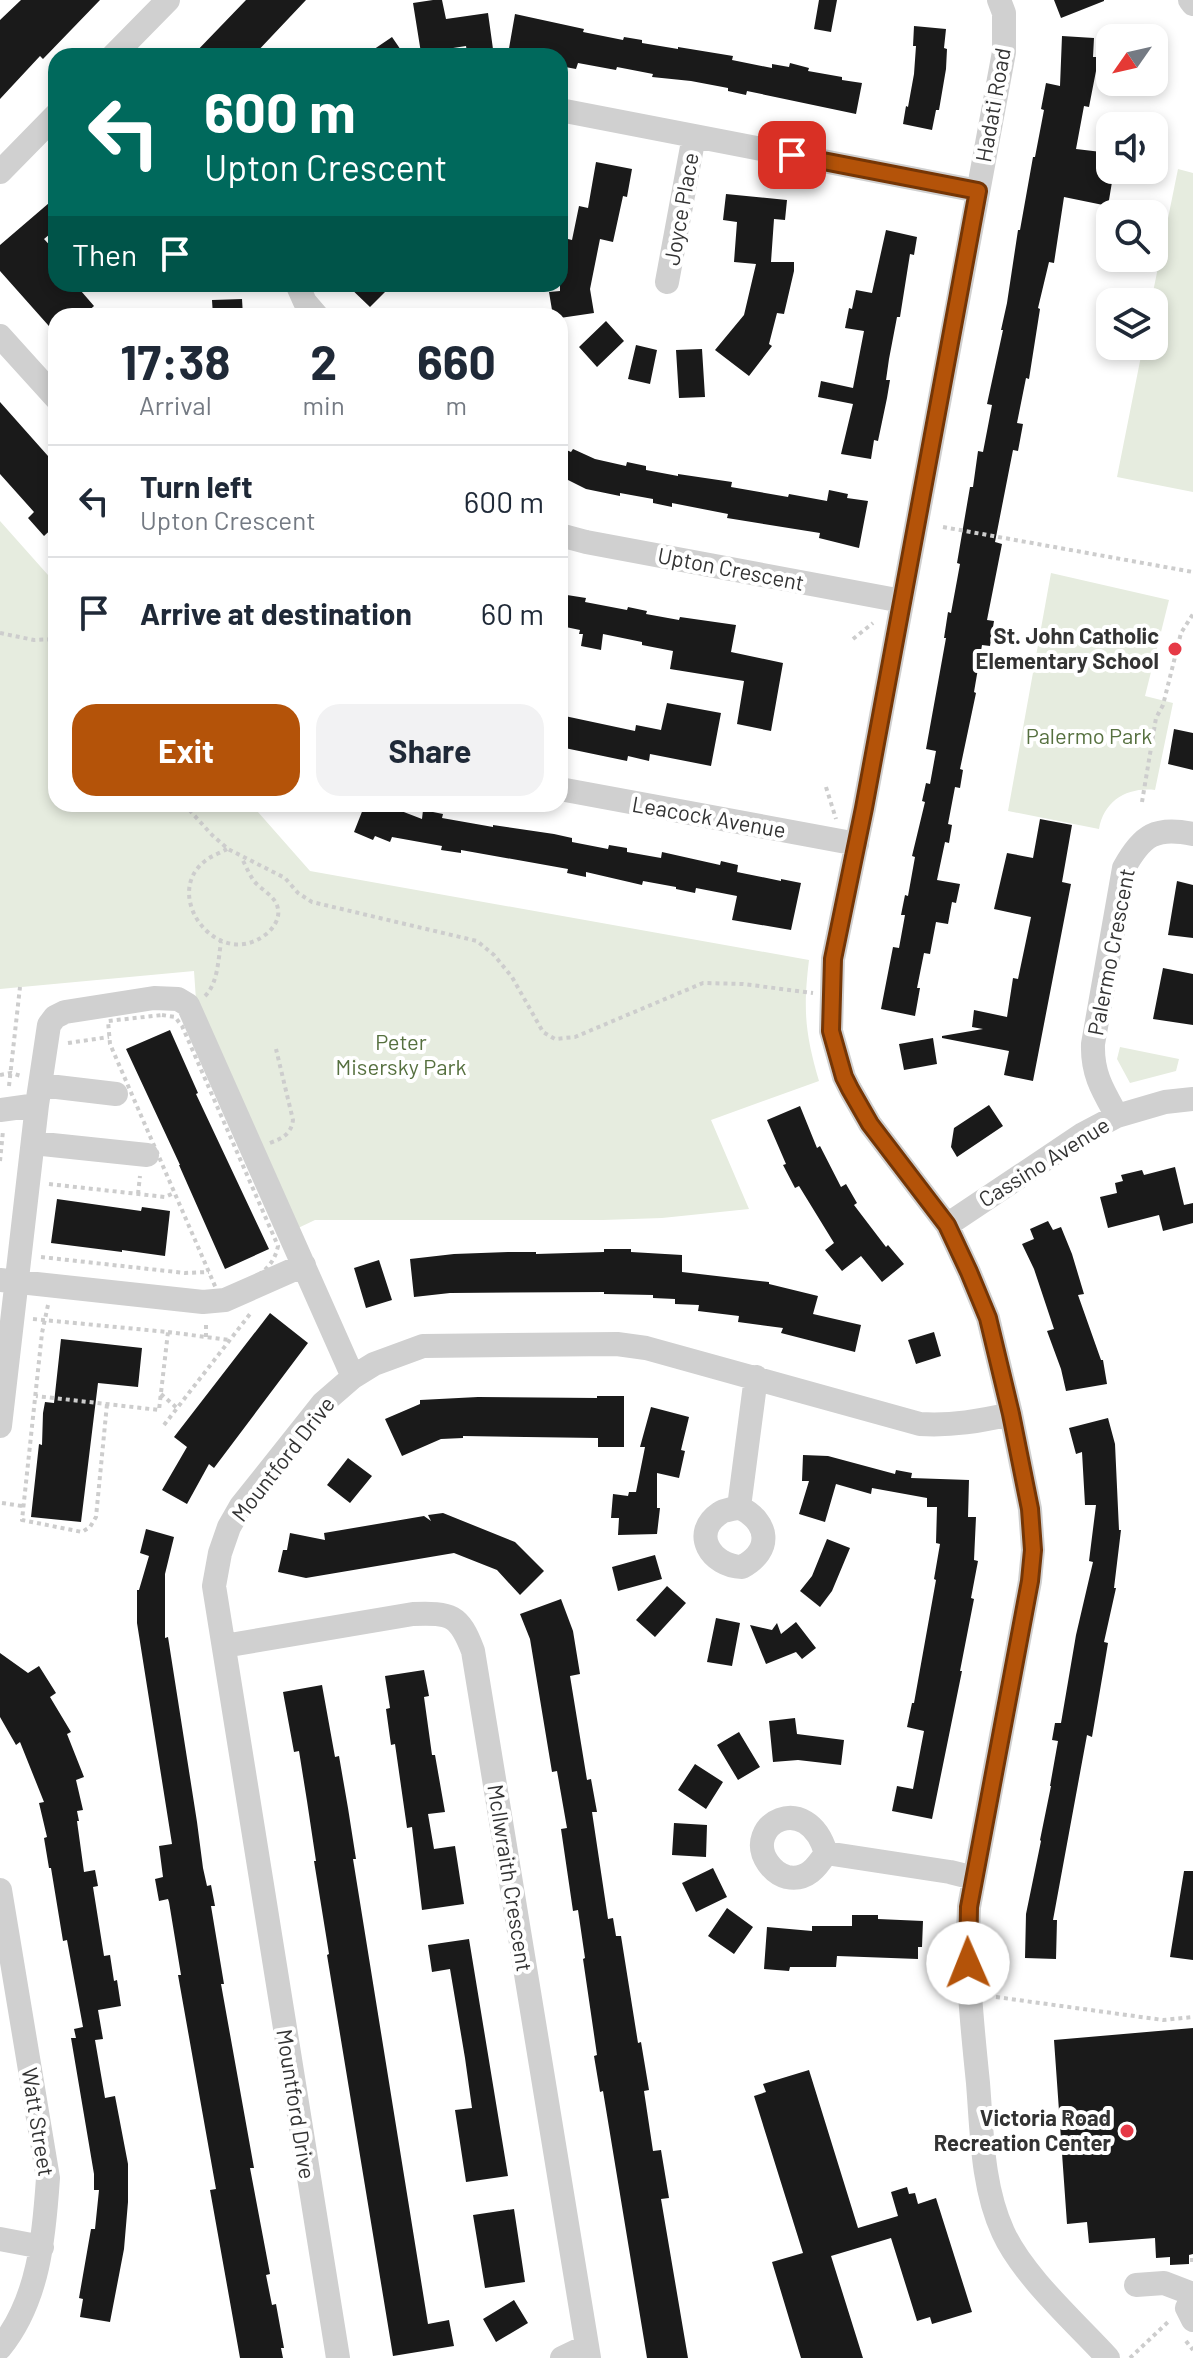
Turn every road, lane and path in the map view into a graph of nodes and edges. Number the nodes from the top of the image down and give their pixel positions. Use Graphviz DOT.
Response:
graph roads {
  1 [pos="168,0"];
  2 [pos="999,0"];
  3 [pos="121,48"];
  4 [pos="568,112"];
  5 [pos="48,123"];
  6 [pos="694,136"];
  7 [pos="0,172"];
  8 [pos="978,191"];
  9 [pos="667,282"];
  10 [pos="0,336"];
  11 [pos="48,389"];
  12 [pos="943,527"];
  13 [pos="568,537"];
  14 [pos="1193,572"];
  15 [pos="902,601"];
  16 [pos="1193,614"];
  17 [pos="873,623"];
  18 [pos="0,633"];
  19 [pos="48,639"];
  20 [pos="853,639"];
  21 [pos="826,787"];
  22 [pos="568,790"];
  23 [pos="1142,802"];
  24 [pos="191,812"];
  25 [pos="1193,834"];
  26 [pos="846,842"];
  27 [pos="228,849"];
  28 [pos="241,857"];
  29 [pos="221,942"];
  30 [pos="20,987"];
  31 [pos="805,992"];
  32 [pos="188,1005"];
  33 [pos="276,1049"];
  34 [pos="9,1087"];
  35 [pos="116,1094"];
  36 [pos="38,1095"];
  37 [pos="1193,1099"];
  38 [pos="1117,1116"];
  39 [pos="2,1117"];
  40 [pos="33,1143"];
  41 [pos="253,1151"];
  42 [pos="147,1155"];
  43 [pos="0,1161"];
  44 [pos="42,1183"];
  45 [pos="174,1193"];
  46 [pos="947,1225"];
  47 [pos="34,1256"];
  48 [pos="304,1265"];
  49 [pos="209,1272"];
  50 [pos="9,1281"];
  51 [pos="49,1299"];
  52 [pos="243,1309"];
  53 [pos="25,1318"];
  54 [pos="206,1319"];
  55 [pos="46,1320"];
  56 [pos="168,1332"];
  57 [pos="206,1337"];
  58 [pos="229,1340"];
  59 [pos="353,1377"];
  60 [pos="756,1377"];
  61 [pos="161,1394"];
  62 [pos="36,1396"];
  63 [pos="107,1404"];
  64 [pos="177,1409"];
  65 [pos="1011,1414"];
  66 [pos="164,1425"];
  67 [pos="0,1426"];
  68 [pos="2,1503"];
  69 [pos="22,1506"];
  70 [pos="739,1507"];
  71 [pos="224,1646"];
  72 [pos="826,1853"];
  73 [pos="974,1878"];
  74 [pos="0,1890"];
  75 [pos="3,1926"];
  76 [pos="996,1997"];
  77 [pos="1193,2017"];
  78 [pos="0,2239"];
  79 [pos="42,2247"];
  80 [pos="1136,2285"];
  81 [pos="1193,2297"];
  82 [pos="1182,2320"];
  83 [pos="0,2348"];
  84 [pos="588,2352"];
  85 [pos="338,2358"];
  86 [pos="562,2358"];
  87 [pos="1108,2358"];
  88 [pos="1130,2358"];
  1 -- 3 [label="street"];
  2 -- 8 [label="street, Hadati Road"];
  4 -- 6 [label="street"];
  5 -- 7 [label="street"];
  6 -- 8 [label="street"];
  6 -- 9 [label="street, Joyce Place"];
  8 -- 15 [label="street, Hadati Road"];
  10 -- 11 [label="street"];
  12 -- 14 [label="path"];
  13 -- 15 [label="street, Upton Crescent"];
  15 -- 26 [label="street, Hadati Road"];
  16 -- 23 [label="path"];
  17 -- 20 [label="path"];
  18 -- 19 [label="path"];
  21 -- 26 [label="path"];
  22 -- 26 [label="street, Leacock Avenue"];
  24 -- 27 [label="path"];
  25 -- 38 [label="street, Palermo Crescent"];
  26 -- 46 [label="street, Hadati Road"];
  27 -- 28 [label="path"];
  27 -- 29 [label="path"];
  28 -- 29 [label="path"];
  28 -- 31 [label="path"];
  29 -- 32 [label="path"];
  30 -- 34 [label="path"];
  32 -- 36 [label="street"];
  32 -- 41 [label="street"];
  33 -- 41 [label="path"];
  35 -- 36 [label="street"];
  36 -- 39 [label="street"];
  36 -- 40 [label="street"];
  37 -- 38 [label="street, Cassino Avenue"];
  38 -- 46 [label="street, Cassino Avenue"];
  39 -- 43 [label="path"];
  40 -- 42 [label="street"];
  40 -- 50 [label="street"];
  41 -- 48 [label="street"];
  44 -- 45 [label="path"];
  45 -- 49 [label="path"];
  45 -- 49 [label="path"];
  46 -- 65 [label="street, Hadati Road"];
  47 -- 49 [label="path"];
  48 -- 50 [label="street"];
  48 -- 59 [label="street"];
  50 -- 67 [label="street"];
  51 -- 55 [label="path"];
  52 -- 58 [label="path"];
  53 -- 55 [label="path"];
  54 -- 57 [label="path"];
  55 -- 56 [label="path"];
  55 -- 62 [label="path"];
  56 -- 57 [label="path"];
  56 -- 61 [label="path"];
  57 -- 58 [label="path"];
  58 -- 64 [label="path"];
  59 -- 60 [label="street, Mountford Drive"];
  59 -- 71 [label="street, Mountford Drive"];
  60 -- 65 [label="street, Mountford Drive"];
  60 -- 70 [label="street"];
  61 -- 63 [label="path"];
  61 -- 64 [label="path"];
  62 -- 63 [label="path"];
  62 -- 69 [label="path"];
  63 -- 69 [label="path"];
  64 -- 66 [label="path"];
  65 -- 73 [label="street, Hadati Road"];
  68 -- 69 [label="path"];
  71 -- 84 [label="street, McIlwraith Crescent"];
  71 -- 85 [label="street, Mountford Drive"];
  72 -- 73 [label="street"];
  73 -- 87 [label="street, Hadati Road"];
  74 -- 75 [label="street, Watt Street"];
  75 -- 79 [label="street, Watt Street"];
  76 -- 77 [label="path"];
  78 -- 79 [label="street"];
  79 -- 83 [label="street, Watt Street"];
  80 -- 81 [label="street"];
  81 -- 82 [label="street"];
  82 -- 88 [label="path"];
  84 -- 86 [label="street, McIlwraith Crescent"];
}
